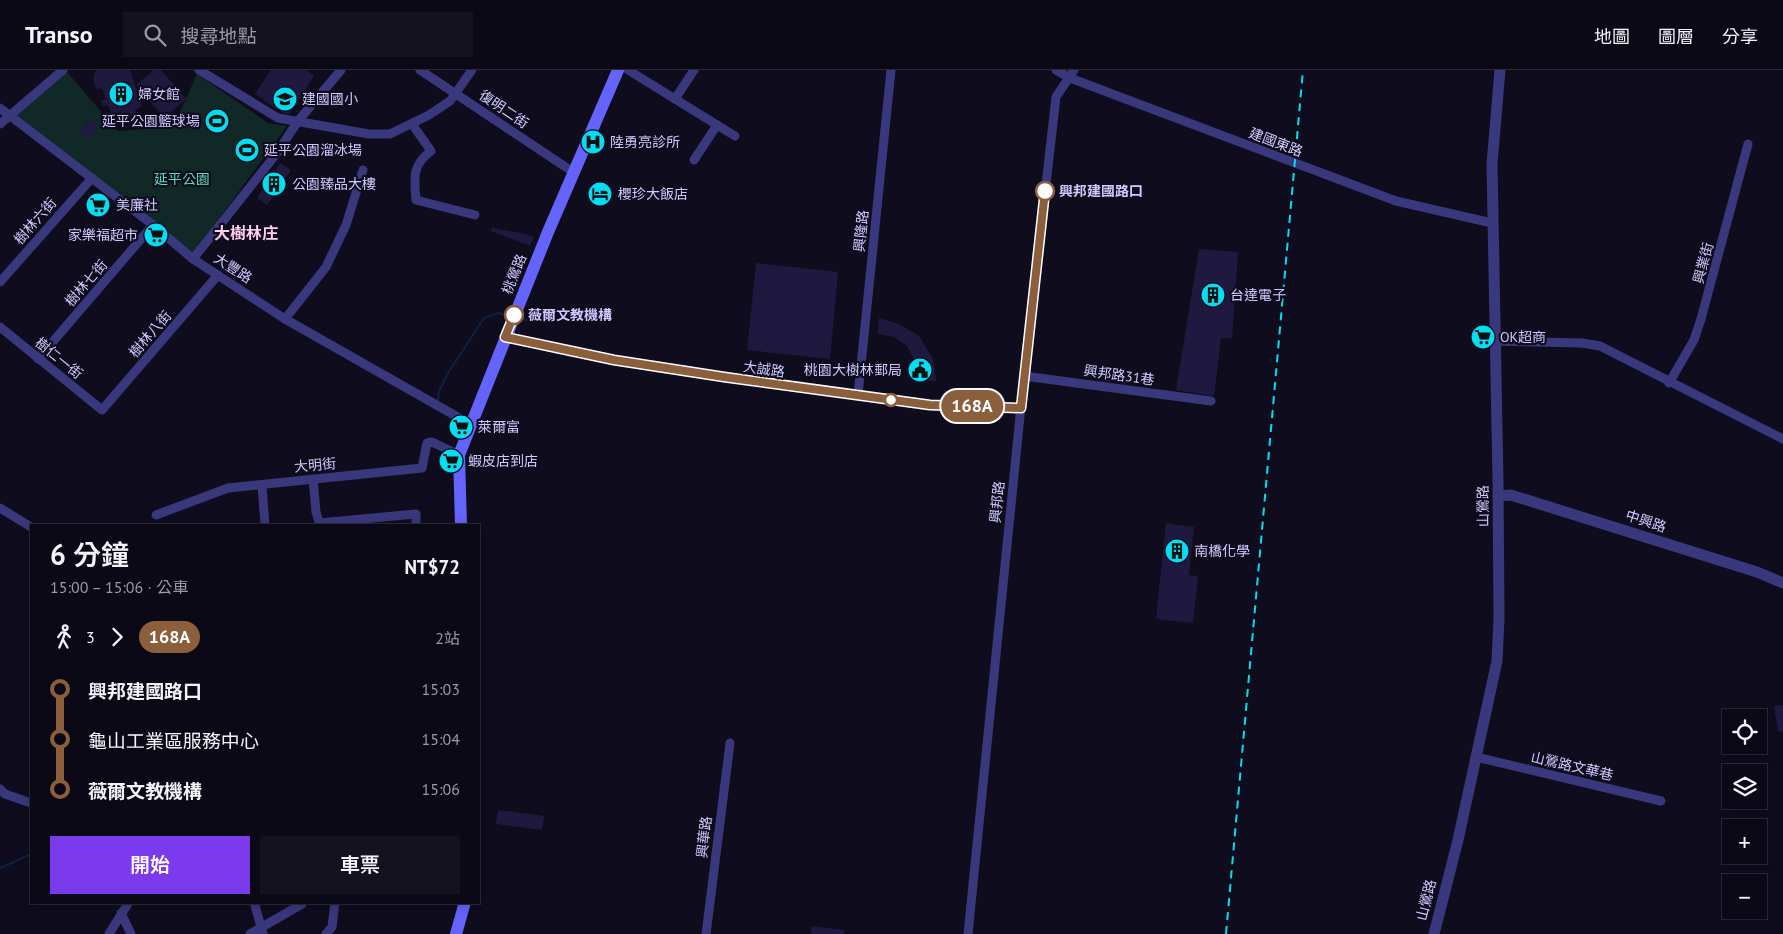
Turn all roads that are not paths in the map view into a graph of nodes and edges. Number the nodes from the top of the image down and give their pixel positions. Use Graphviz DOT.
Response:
graph roads {
  1 [pos="63,70"];
  2 [pos="199,70"];
  3 [pos="341,70"];
  4 [pos="420,70"];
  5 [pos="472,70"];
  6 [pos="618,70"];
  7 [pos="628,70"];
  8 [pos="694,70"];
  9 [pos="891,70"];
  10 [pos="1056,70"];
  11 [pos="1500,70"];
  12 [pos="1072,74"];
  13 [pos="455,94"];
  14 [pos="675,99"];
  15 [pos="0,108"];
  16 [pos="8,115"];
  17 [pos="298,121"];
  18 [pos="0,124"];
  19 [pos="412,124"];
  20 [pos="717,125"];
  21 [pos="736,136"];
  22 [pos="1748,144"];
  23 [pos="694,160"];
  24 [pos="363,170"];
  25 [pos="573,172"];
  26 [pos="92,178"];
  27 [pos="475,215"];
  28 [pos="1492,223"];
  29 [pos="153,225"];
  30 [pos="193,259"];
  31 [pos="218,275"];
  32 [pos="0,282"];
  33 [pos="285,319"];
  34 [pos="0,327"];
  35 [pos="505,337"];
  36 [pos="1495,341"];
  37 [pos="38,359"];
  38 [pos="1024,376"];
  39 [pos="1669,382"];
  40 [pos="858,396"];
  41 [pos="1211,401"];
  42 [pos="1021,408"];
  43 [pos="102,410"];
  44 [pos="470,424"];
  45 [pos="1783,440"];
  46 [pos="459,455"];
  47 [pos="313,479"];
  48 [pos="262,486"];
  49 [pos="1498,496"];
  50 [pos="0,508"];
  51 [pos="156,515"];
  52 [pos="265,524"];
  53 [pos="320,524"];
  54 [pos="416,524"];
  55 [pos="460,524"];
  56 [pos="30,526"];
  57 [pos="1783,584"];
  58 [pos="730,743"];
  59 [pos="1476,757"];
  60 [pos="0,789"];
  61 [pos="1661,801"];
  62 [pos="30,804"];
  63 [pos="128,904"];
  64 [pos="255,904"];
  65 [pos="302,904"];
  66 [pos="335,904"];
  67 [pos="464,904"];
  68 [pos="121,913"];
  69 [pos="262,931"];
  70 [pos="109,934"];
  71 [pos="131,934"];
  72 [pos="250,934"];
  73 [pos="326,934"];
  74 [pos="456,934"];
  75 [pos="706,934"];
  76 [pos="968,934"];
  77 [pos="1434,934"];
  1 -- 16 [label="street"];
  2 -- 17 [label="street"];
  3 -- 17 [label="street"];
  4 -- 13 [label="street, 復明二街"];
  5 -- 13 [label="street"];
  6 -- 25 [label="main road, 桃鶯路"];
  7 -- 14 [label="street"];
  8 -- 14 [label="street"];
  9 -- 40 [label="street, 興隆路"];
  10 -- 12 [label="street, 建國東路"];
  11 -- 28 [label="street, 山鶯路"];
  12 -- 28 [label="street, 建國東路"];
  12 -- 38 [label="street, 興邦路"];
  13 -- 19 [label="street"];
  13 -- 25 [label="street, 復明二街"];
  14 -- 20 [label="street"];
  15 -- 16 [label="street, 大豐路"];
  16 -- 18 [label="street"];
  16 -- 26 [label="street, 大豐路"];
  17 -- 19 [label="street"];
  17 -- 30 [label="street"];
  19 -- 27 [label="street"];
  20 -- 21 [label="street"];
  20 -- 23 [label="street"];
  22 -- 39 [label="street, 興業街"];
  24 -- 33 [label="street"];
  25 -- 35 [label="main road, 桃鶯路"];
  26 -- 29 [label="street, 大豐路"];
  26 -- 32 [label="street, 樹林六街"];
  28 -- 36 [label="street, 山鶯路"];
  29 -- 30 [label="street, 大豐路"];
  29 -- 37 [label="street, 樹林七街"];
  30 -- 31 [label="street, 大豐路"];
  31 -- 33 [label="street, 大豐路"];
  31 -- 43 [label="street, 樹林八街"];
  33 -- 44 [label="street, 大豐路"];
  34 -- 37 [label="street, 樹仁一街"];
  35 -- 40 [label="street, 大誠路"];
  35 -- 44 [label="main road, 桃鶯路"];
  36 -- 39 [label="street"];
  36 -- 49 [label="street, 山鶯路"];
  37 -- 43 [label="street, 樹仁一街"];
  38 -- 41 [label="street, 興邦路31巷"];
  38 -- 42 [label="street, 興邦路"];
  39 -- 45 [label="street"];
  40 -- 42 [label="street, 大誠路"];
  42 -- 76 [label="street, 興邦路"];
  44 -- 46 [label="main road, 桃鶯路"];
  46 -- 47 [label="street, 大明街"];
  46 -- 55 [label="main road, 桃鶯路"];
  47 -- 48 [label="street, 大明街"];
  47 -- 53 [label="street"];
  48 -- 51 [label="street, 大明街"];
  48 -- 52 [label="street"];
  49 -- 57 [label="street, 中興路"];
  49 -- 59 [label="street, 山鶯路"];
  50 -- 56 [label="street"];
  53 -- 54 [label="street"];
  58 -- 75 [label="street, 興華路"];
  59 -- 61 [label="street, 山鶯路文華巷"];
  59 -- 77 [label="street, 山鶯路"];
  60 -- 62 [label="street"];
  63 -- 68 [label="street"];
  64 -- 69 [label="street"];
  65 -- 69 [label="street"];
  66 -- 73 [label="street"];
  67 -- 74 [label="main road"];
  68 -- 70 [label="street"];
  68 -- 71 [label="street"];
  69 -- 72 [label="street"];
}
